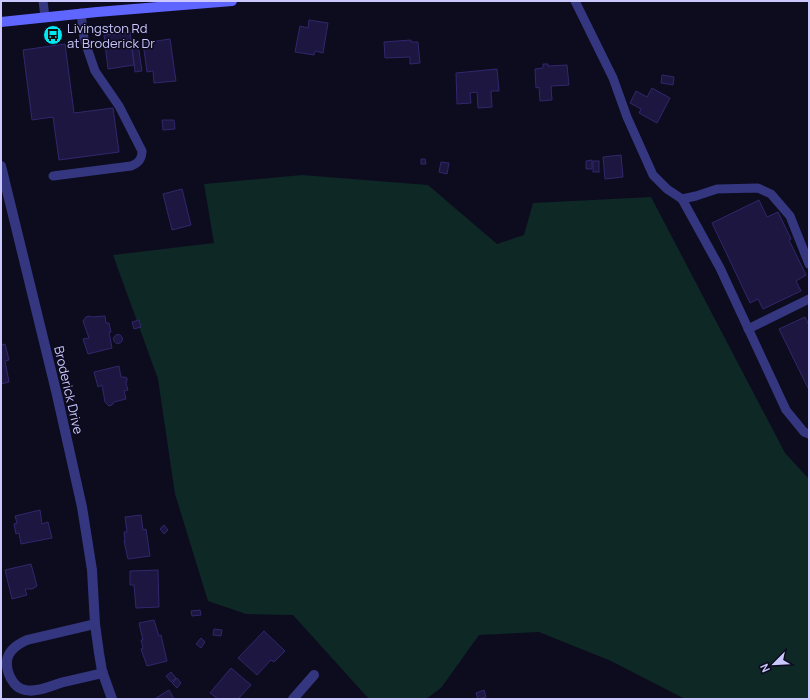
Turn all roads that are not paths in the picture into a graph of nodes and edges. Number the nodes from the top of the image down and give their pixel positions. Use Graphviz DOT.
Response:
graph roads {
  1 [pos="43,1"];
  2 [pos="232,1"];
  3 [pos="575,1"];
  4 [pos="145,4"];
  5 [pos="81,13"];
  6 [pos="45,17"];
  7 [pos="1,22"];
  8 [pos="1,166"];
  9 [pos="53,176"];
  10 [pos="682,199"];
  11 [pos="809,264"];
  12 [pos="809,299"];
  13 [pos="748,329"];
  14 [pos="809,434"];
  15 [pos="95,624"];
  16 [pos="103,673"];
  17 [pos="314,675"];
  18 [pos="112,699"];
  19 [pos="293,699"];
  1 -- 6 [label="lane"];
  2 -- 4 [label="main road"];
  3 -- 10 [label="lane"];
  4 -- 5 [label="main road"];
  5 -- 6 [label="main road"];
  5 -- 9 [label="lane"];
  6 -- 7 [label="main road"];
  8 -- 15 [label="street, Broderick Drive"];
  10 -- 11 [label="lane"];
  10 -- 13 [label="lane"];
  12 -- 13 [label="lane"];
  13 -- 14 [label="lane"];
  15 -- 16 [label="street, Broderick Drive"];
  15 -- 16 [label="street"];
  16 -- 18 [label="street, Broderick Drive"];
  17 -- 19 [label="street"];
}
